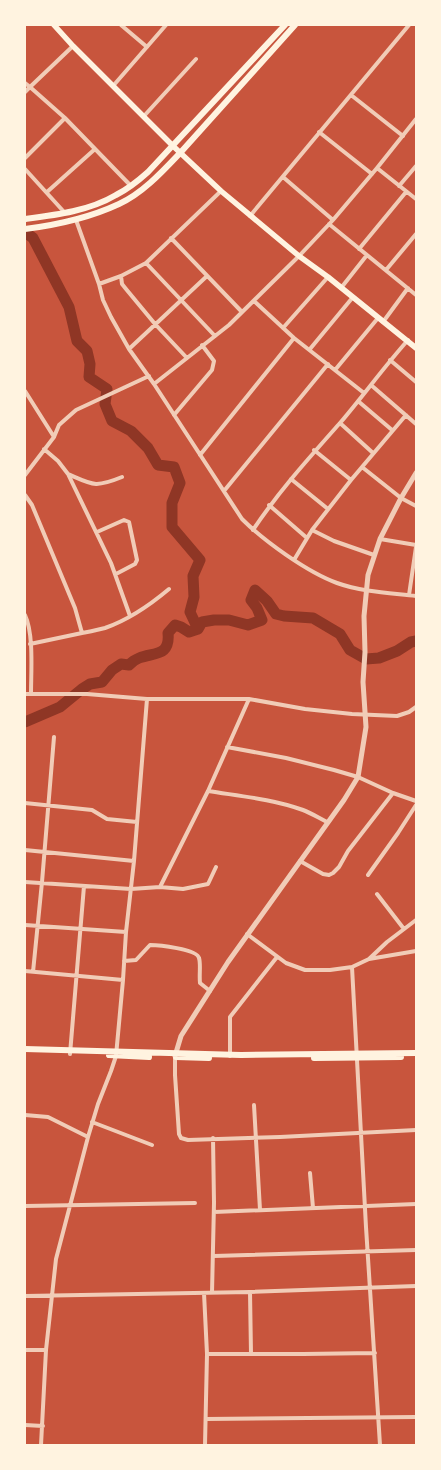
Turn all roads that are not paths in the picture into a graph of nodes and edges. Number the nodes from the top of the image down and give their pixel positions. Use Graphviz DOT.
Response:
graph roads {
  1 [pos="54,25"];
  2 [pos="121,25"];
  3 [pos="166,25"];
  4 [pos="284,25"];
  5 [pos="295,25"];
  6 [pos="409,25"];
  7 [pos="73,46"];
  8 [pos="147,47"];
  9 [pos="196,59"];
  10 [pos="25,83"];
  11 [pos="113,86"];
  12 [pos="30,87"];
  13 [pos="25,92"];
  14 [pos="351,95"];
  15 [pos="144,116"];
  16 [pos="65,118"];
  17 [pos="416,119"];
  18 [pos="320,132"];
  19 [pos="402,136"];
  20 [pos="173,146"];
  21 [pos="95,149"];
  22 [pos="181,152"];
  23 [pos="25,158"];
  24 [pos="416,166"];
  25 [pos="377,168"];
  26 [pos="25,169"];
  27 [pos="372,174"];
  28 [pos="283,177"];
  29 [pos="131,186"];
  30 [pos="399,186"];
  31 [pos="221,190"];
  32 [pos="47,192"];
  33 [pos="406,192"];
  34 [pos="416,199"];
  35 [pos="65,213"];
  36 [pos="250,216"];
  37 [pos="27,219"];
  38 [pos="76,220"];
  39 [pos="333,220"];
  40 [pos="329,224"];
  41 [pos="25,229"];
  42 [pos="416,234"];
  43 [pos="171,238"];
  44 [pos="359,249"];
  45 [pos="367,255"];
  46 [pos="299,256"];
  47 [pos="146,263"];
  48 [pos="386,270"];
  49 [pos="121,276"];
  50 [pos="207,276"];
  51 [pos="328,277"];
  52 [pos="99,284"];
  53 [pos="341,288"];
  54 [pos="408,288"];
  55 [pos="415,291"];
  56 [pos="352,297"];
  57 [pos="181,300"];
  58 [pos="254,301"];
  59 [pos="242,312"];
  60 [pos="381,320"];
  61 [pos="155,324"];
  62 [pos="283,328"];
  63 [pos="215,336"];
  64 [pos="294,338"];
  65 [pos="408,340"];
  66 [pos="202,345"];
  67 [pos="416,348"];
  68 [pos="129,349"];
  69 [pos="310,350"];
  70 [pos="187,358"];
  71 [pos="390,360"];
  72 [pos="328,364"];
  73 [pos="335,370"];
  74 [pos="149,376"];
  75 [pos="416,382"];
  76 [pos="154,384"];
  77 [pos="370,385"];
  78 [pos="25,391"];
  79 [pos="364,393"];
  80 [pos="27,399"];
  81 [pos="358,401"];
  82 [pos="174,415"];
  83 [pos="406,415"];
  84 [pos="340,423"];
  85 [pos="416,424"];
  86 [pos="392,430"];
  87 [pos="54,437"];
  88 [pos="44,449"];
  89 [pos="314,450"];
  90 [pos="373,453"];
  91 [pos="200,455"];
  92 [pos="362,467"];
  93 [pos="416,473"];
  94 [pos="68,474"];
  95 [pos="25,475"];
  96 [pos="122,477"];
  97 [pos="291,479"];
  98 [pos="351,480"];
  99 [pos="224,491"];
  100 [pos="25,495"];
  101 [pos="401,498"];
  102 [pos="269,505"];
  103 [pos="416,506"];
  104 [pos="328,509"];
  105 [pos="253,530"];
  106 [pos="312,530"];
  107 [pos="97,532"];
  108 [pos="307,538"];
  109 [pos="380,539"];
  110 [pos="416,546"];
  111 [pos="374,555"];
  112 [pos="294,560"];
  113 [pos="116,574"];
  114 [pos="168,589"];
  115 [pos="366,590"];
  116 [pos="409,595"];
  117 [pos="416,596"];
  118 [pos="25,615"];
  119 [pos="130,616"];
  120 [pos="82,634"];
  121 [pos="30,644"];
  122 [pos="25,694"];
  123 [pos="31,694"];
  124 [pos="249,698"];
  125 [pos="147,699"];
  126 [pos="416,707"];
  127 [pos="366,714"];
  128 [pos="54,737"];
  129 [pos="227,747"];
  130 [pos="358,777"];
  131 [pos="208,791"];
  132 [pos="393,793"];
  133 [pos="416,800"];
  134 [pos="25,803"];
  135 [pos="48,805"];
  136 [pos="416,805"];
  137 [pos="137,822"];
  138 [pos="327,822"];
  139 [pos="25,850"];
  140 [pos="44,851"];
  141 [pos="134,861"];
  142 [pos="300,861"];
  143 [pos="216,867"];
  144 [pos="368,875"];
  145 [pos="25,882"];
  146 [pos="42,882"];
  147 [pos="84,886"];
  148 [pos="160,887"];
  149 [pos="131,889"];
  150 [pos="378,894"];
  151 [pos="416,920"];
  152 [pos="25,925"];
  153 [pos="37,926"];
  154 [pos="80,929"];
  155 [pos="404,929"];
  156 [pos="126,932"];
  157 [pos="247,934"];
  158 [pos="416,951"];
  159 [pos="277,957"];
  160 [pos="369,959"];
  161 [pos="124,961"];
  162 [pos="352,967"];
  163 [pos="25,971"];
  164 [pos="33,972"];
  165 [pos="76,976"];
  166 [pos="123,980"];
  167 [pos="210,991"];
  168 [pos="25,1049"];
  169 [pos="70,1052"];
  170 [pos="25,1053"];
  171 [pos="116,1053"];
  172 [pos="416,1053"];
  173 [pos="175,1055"];
  174 [pos="230,1056"];
  175 [pos="358,1056"];
  176 [pos="416,1057"];
  177 [pos="254,1106"];
  178 [pos="25,1115"];
  179 [pos="92,1122"];
  180 [pos="416,1130"];
  181 [pos="361,1132"];
  182 [pos="88,1137"];
  183 [pos="213,1138"];
  184 [pos="256,1138"];
  185 [pos="152,1145"];
  186 [pos="310,1172"];
  187 [pos="195,1203"];
  188 [pos="416,1204"];
  189 [pos="70,1205"];
  190 [pos="25,1206"];
  191 [pos="366,1206"];
  192 [pos="313,1208"];
  193 [pos="260,1210"];
  194 [pos="214,1212"];
  195 [pos="416,1250"];
  196 [pos="369,1251"];
  197 [pos="214,1256"];
  198 [pos="416,1286"];
  199 [pos="371,1288"];
  200 [pos="250,1292"];
  201 [pos="204,1293"];
  202 [pos="212,1293"];
  203 [pos="25,1296"];
  204 [pos="51,1296"];
  205 [pos="25,1350"];
  206 [pos="46,1350"];
  207 [pos="375,1353"];
  208 [pos="206,1354"];
  209 [pos="251,1354"];
  210 [pos="416,1417"];
  211 [pos="379,1418"];
  212 [pos="206,1419"];
  213 [pos="25,1425"];
  214 [pos="42,1426"];
  215 [pos="41,1445"];
  216 [pos="205,1445"];
  217 [pos="380,1445"];
  1 -- 7 [label="main road"];
  2 -- 8 [label="street"];
  3 -- 8 [label="street"];
  4 -- 20 [label="main road"];
  5 -- 22 [label="main road"];
  6 -- 14 [label="street"];
  7 -- 11 [label="main road"];
  7 -- 12 [label="street"];
  8 -- 11 [label="street"];
  9 -- 15 [label="street"];
  10 -- 12 [label="street"];
  11 -- 15 [label="main road"];
  12 -- 13 [label="street"];
  12 -- 16 [label="street"];
  14 -- 18 [label="street"];
  14 -- 19 [label="street"];
  15 -- 20 [label="main road"];
  16 -- 21 [label="street"];
  16 -- 23 [label="street"];
  17 -- 19 [label="street"];
  18 -- 27 [label="street"];
  18 -- 28 [label="street"];
  19 -- 25 [label="street"];
  20 -- 22 [label="main road"];
  20 -- 29 [label="main road"];
  21 -- 29 [label="street"];
  21 -- 32 [label="street"];
  22 -- 31 [label="main road"];
  22 -- 38 [label="main road"];
  24 -- 30 [label="street"];
  25 -- 27 [label="street"];
  25 -- 30 [label="street"];
  26 -- 32 [label="street"];
  27 -- 39 [label="street"];
  28 -- 36 [label="street"];
  28 -- 39 [label="street"];
  29 -- 35 [label="main road"];
  30 -- 33 [label="street"];
  31 -- 36 [label="main road"];
  31 -- 43 [label="street"];
  32 -- 35 [label="street"];
  33 -- 34 [label="street"];
  33 -- 44 [label="street"];
  35 -- 37 [label="main road"];
  36 -- 46 [label="main road"];
  38 -- 41 [label="main road"];
  38 -- 52 [label="street"];
  39 -- 40 [label="street"];
  40 -- 44 [label="street"];
  40 -- 46 [label="street"];
  42 -- 48 [label="street"];
  43 -- 47 [label="street"];
  43 -- 50 [label="street"];
  44 -- 45 [label="street"];
  45 -- 48 [label="street"];
  45 -- 53 [label="street"];
  46 -- 51 [label="main road"];
  46 -- 58 [label="street"];
  47 -- 49 [label="street"];
  47 -- 57 [label="street"];
  48 -- 54 [label="street"];
  49 -- 52 [label="street"];
  49 -- 61 [label="street"];
  50 -- 57 [label="street"];
  50 -- 59 [label="street"];
  51 -- 53 [label="main road"];
  51 -- 62 [label="street"];
  52 -- 68 [label="street"];
  53 -- 56 [label="main road"];
  54 -- 55 [label="street"];
  54 -- 60 [label="street"];
  56 -- 60 [label="main road"];
  56 -- 69 [label="street"];
  57 -- 61 [label="street"];
  57 -- 63 [label="street"];
  58 -- 59 [label="street"];
  58 -- 62 [label="street"];
  59 -- 63 [label="street"];
  60 -- 65 [label="main road"];
  60 -- 73 [label="street"];
  61 -- 68 [label="street"];
  61 -- 70 [label="street"];
  62 -- 64 [label="street"];
  63 -- 66 [label="street"];
  64 -- 69 [label="street"];
  64 -- 91 [label="street"];
  65 -- 67 [label="main road"];
  65 -- 71 [label="street"];
  66 -- 70 [label="street"];
  66 -- 82 [label="street"];
  68 -- 74 [label="street"];
  69 -- 72 [label="street"];
  70 -- 76 [label="street"];
  71 -- 75 [label="street"];
  71 -- 77 [label="street"];
  72 -- 73 [label="street"];
  72 -- 99 [label="street"];
  73 -- 79 [label="street"];
  74 -- 76 [label="street"];
  74 -- 87 [label="street"];
  76 -- 82 [label="street"];
  77 -- 79 [label="street"];
  77 -- 83 [label="street"];
  78 -- 80 [label="street"];
  79 -- 81 [label="street"];
  80 -- 87 [label="street"];
  81 -- 84 [label="street"];
  81 -- 86 [label="street"];
  82 -- 91 [label="street"];
  83 -- 85 [label="street"];
  83 -- 86 [label="street"];
  84 -- 89 [label="street"];
  84 -- 90 [label="street"];
  86 -- 90 [label="street"];
  87 -- 88 [label="street"];
  88 -- 94 [label="street"];
  88 -- 95 [label="street"];
  89 -- 97 [label="street"];
  89 -- 98 [label="street"];
  90 -- 92 [label="street"];
  91 -- 99 [label="street"];
  92 -- 98 [label="street"];
  92 -- 101 [label="street"];
  93 -- 101 [label="street"];
  94 -- 96 [label="street"];
  94 -- 107 [label="street"];
  97 -- 102 [label="street"];
  97 -- 104 [label="street"];
  98 -- 104 [label="street"];
  99 -- 105 [label="street"];
  100 -- 120 [label="street"];
  101 -- 103 [label="street"];
  101 -- 109 [label="street"];
  102 -- 105 [label="street"];
  102 -- 108 [label="street"];
  104 -- 106 [label="street"];
  105 -- 112 [label="street"];
  106 -- 108 [label="street"];
  106 -- 111 [label="street"];
  107 -- 113 [label="street"];
  107 -- 113 [label="street"];
  108 -- 112 [label="street"];
  109 -- 110 [label="street"];
  109 -- 111 [label="street"];
  110 -- 116 [label="street"];
  111 -- 115 [label="street"];
  112 -- 115 [label="street"];
  113 -- 119 [label="street"];
  114 -- 119 [label="street"];
  115 -- 116 [label="street"];
  115 -- 127 [label="street"];
  116 -- 117 [label="street"];
  118 -- 121 [label="street"];
  119 -- 120 [label="street"];
  120 -- 121 [label="street"];
  121 -- 123 [label="street"];
  122 -- 123 [label="street"];
  123 -- 125 [label="street"];
  124 -- 125 [label="street"];
  124 -- 127 [label="street"];
  124 -- 129 [label="street"];
  125 -- 137 [label="street"];
  126 -- 127 [label="street"];
  127 -- 130 [label="street"];
  128 -- 135 [label="street"];
  129 -- 130 [label="street"];
  129 -- 131 [label="street"];
  130 -- 132 [label="street"];
  130 -- 138 [label="street"];
  131 -- 138 [label="street"];
  131 -- 148 [label="street"];
  132 -- 133 [label="street"];
  132 -- 142 [label="street"];
  134 -- 135 [label="street"];
  135 -- 137 [label="street"];
  135 -- 140 [label="street"];
  136 -- 144 [label="street"];
  137 -- 141 [label="street"];
  138 -- 142 [label="street"];
  139 -- 140 [label="street"];
  140 -- 141 [label="street"];
  140 -- 146 [label="street"];
  141 -- 149 [label="street"];
  142 -- 157 [label="street"];
  143 -- 148 [label="street"];
  145 -- 146 [label="street"];
  146 -- 147 [label="street"];
  146 -- 153 [label="street"];
  147 -- 149 [label="street"];
  147 -- 154 [label="street"];
  148 -- 149 [label="street"];
  149 -- 156 [label="street"];
  150 -- 155 [label="street"];
  151 -- 155 [label="street"];
  152 -- 153 [label="street"];
  153 -- 154 [label="street"];
  153 -- 164 [label="street"];
  154 -- 156 [label="street"];
  154 -- 165 [label="street"];
  155 -- 160 [label="street"];
  156 -- 161 [label="street"];
  157 -- 159 [label="street"];
  157 -- 167 [label="street"];
  158 -- 160 [label="street"];
  159 -- 162 [label="street"];
  159 -- 174 [label="street"];
  160 -- 162 [label="street"];
  161 -- 166 [label="street"];
  161 -- 167 [label="street"];
  162 -- 175 [label="street"];
  163 -- 164 [label="street"];
  164 -- 165 [label="street"];
  165 -- 166 [label="street"];
  165 -- 169 [label="street"];
  166 -- 171 [label="street"];
  167 -- 173 [label="street"];
  168 -- 169 [label="main road"];
  169 -- 170 [label="main road"];
  169 -- 171 [label="main road"];
  171 -- 173 [label="main road"];
  171 -- 179 [label="street"];
  172 -- 175 [label="main road"];
  173 -- 174 [label="main road"];
  173 -- 183 [label="street"];
  174 -- 175 [label="main road"];
  175 -- 176 [label="main road"];
  175 -- 181 [label="street"];
  177 -- 184 [label="street"];
  178 -- 182 [label="street"];
  179 -- 182 [label="street"];
  179 -- 185 [label="street"];
  180 -- 181 [label="street"];
  181 -- 184 [label="street"];
  181 -- 191 [label="street"];
  182 -- 189 [label="street"];
  183 -- 184 [label="street"];
  183 -- 194 [label="street"];
  184 -- 193 [label="street"];
  186 -- 192 [label="street"];
  187 -- 189 [label="street"];
  188 -- 191 [label="street"];
  189 -- 190 [label="street"];
  189 -- 204 [label="street"];
  191 -- 192 [label="street"];
  191 -- 196 [label="street"];
  192 -- 193 [label="street"];
  193 -- 194 [label="street"];
  194 -- 197 [label="street"];
  195 -- 196 [label="street"];
  196 -- 197 [label="street"];
  196 -- 199 [label="street"];
  197 -- 202 [label="street"];
  198 -- 199 [label="street"];
  199 -- 200 [label="street"];
  199 -- 207 [label="street"];
  200 -- 202 [label="street"];
  200 -- 209 [label="street"];
  201 -- 202 [label="street"];
  201 -- 204 [label="street"];
  201 -- 208 [label="street"];
  203 -- 204 [label="street"];
  204 -- 206 [label="street"];
  205 -- 206 [label="street"];
  206 -- 214 [label="street"];
  207 -- 209 [label="street"];
  207 -- 211 [label="street"];
  208 -- 209 [label="street"];
  208 -- 212 [label="street"];
  210 -- 211 [label="street"];
  211 -- 212 [label="street"];
  211 -- 217 [label="street"];
  212 -- 216 [label="street"];
  213 -- 214 [label="street"];
  214 -- 215 [label="street"];
}
